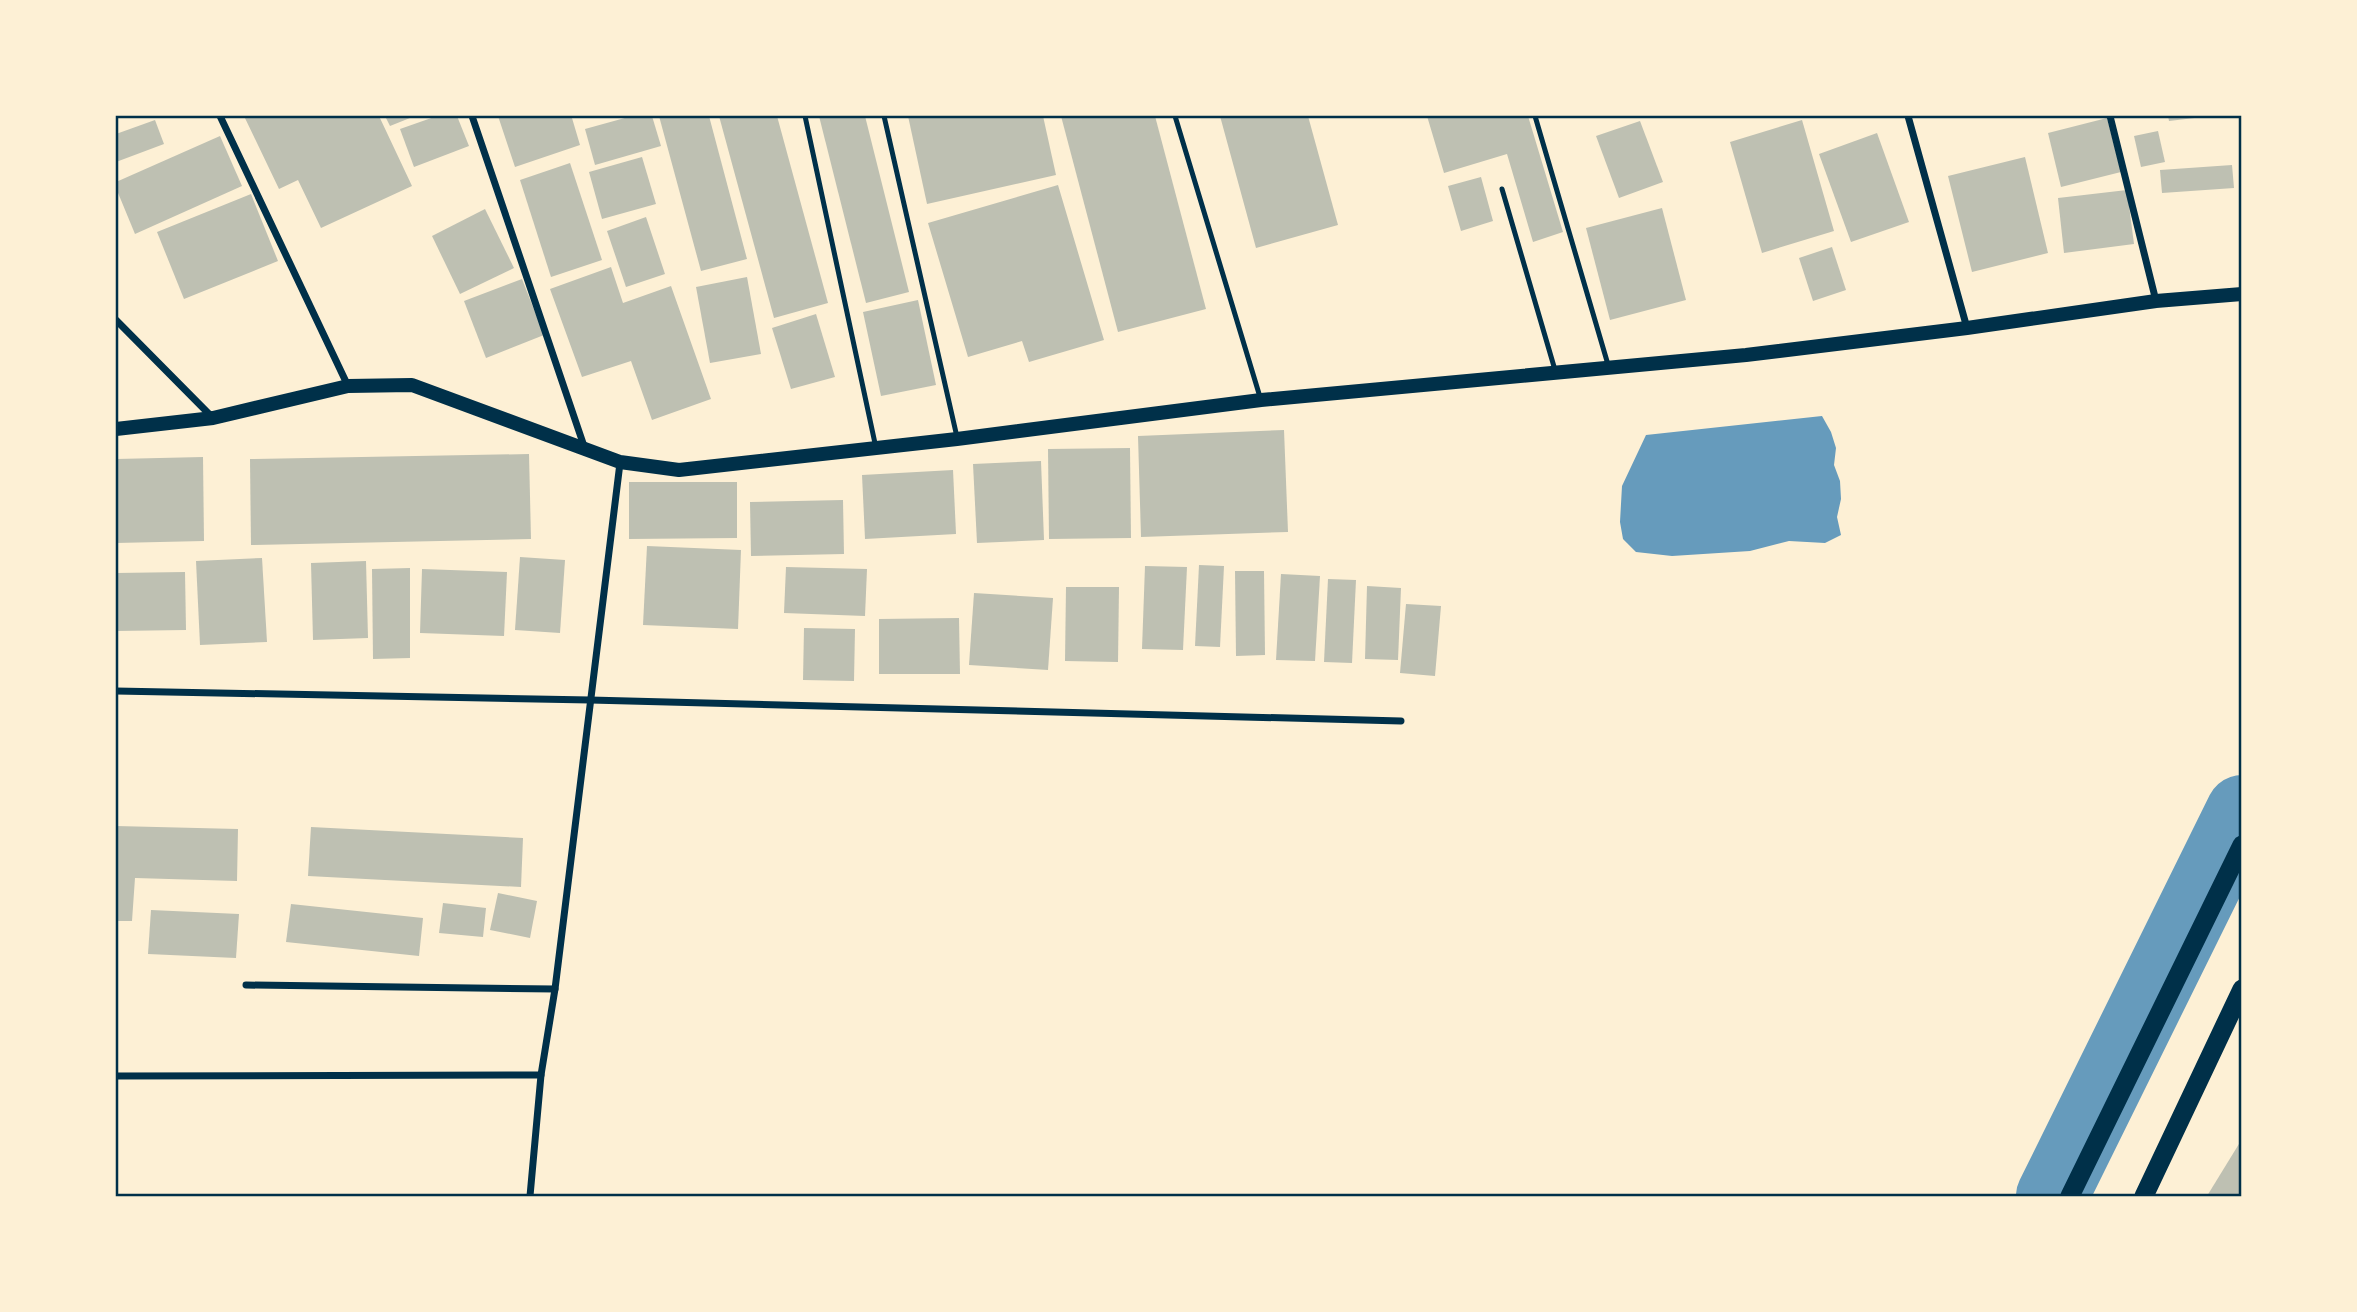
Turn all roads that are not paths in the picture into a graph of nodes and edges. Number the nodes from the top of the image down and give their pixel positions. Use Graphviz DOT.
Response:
graph roads {
  1 [pos="220,116"];
  2 [pos="472,116"];
  3 [pos="806,116"];
  4 [pos="884,116"];
  5 [pos="1175,116"];
  6 [pos="1535,116"];
  7 [pos="1908,116"];
  8 [pos="2110,116"];
  9 [pos="1502,189"];
  10 [pos="2242,294"];
  11 [pos="2156,301"];
  12 [pos="116,320"];
  13 [pos="1966,328"];
  14 [pos="1609,368"];
  15 [pos="1555,373"];
  16 [pos="348,386"];
  17 [pos="1261,400"];
  18 [pos="213,418"];
  19 [pos="116,429"];
  20 [pos="957,439"];
  21 [pos="876,448"];
  22 [pos="585,449"];
  23 [pos="620,462"];
  24 [pos="116,691"];
  25 [pos="590,700"];
  26 [pos="1401,721"];
  27 [pos="2242,845"];
  28 [pos="246,985"];
  29 [pos="555,989"];
  30 [pos="2242,989"];
  31 [pos="541,1075"];
  32 [pos="116,1076"];
  33 [pos="530,1196"];
  34 [pos="2070,1196"];
  35 [pos="2144,1196"];
  1 -- 16 [label="street"];
  2 -- 22 [label="street"];
  3 -- 21 [label="lane"];
  4 -- 20 [label="lane"];
  5 -- 17 [label="lane"];
  6 -- 14 [label="lane"];
  7 -- 13 [label="street"];
  8 -- 11 [label="street"];
  9 -- 15 [label="lane"];
  10 -- 11 [label="main road"];
  11 -- 13 [label="main road"];
  12 -- 18 [label="street"];
  13 -- 14 [label="main road"];
  14 -- 15 [label="main road"];
  15 -- 17 [label="main road"];
  16 -- 18 [label="main road"];
  16 -- 22 [label="main road"];
  17 -- 20 [label="main road"];
  18 -- 19 [label="main road"];
  20 -- 21 [label="main road"];
  21 -- 23 [label="main road"];
  22 -- 23 [label="main road"];
  23 -- 25 [label="street"];
  24 -- 25 [label="street"];
  25 -- 26 [label="street"];
  25 -- 29 [label="street"];
  27 -- 34 [label="highway"];
  28 -- 29 [label="street"];
  29 -- 31 [label="street"];
  30 -- 35 [label="highway"];
  31 -- 32 [label="street"];
  31 -- 33 [label="street"];
}
